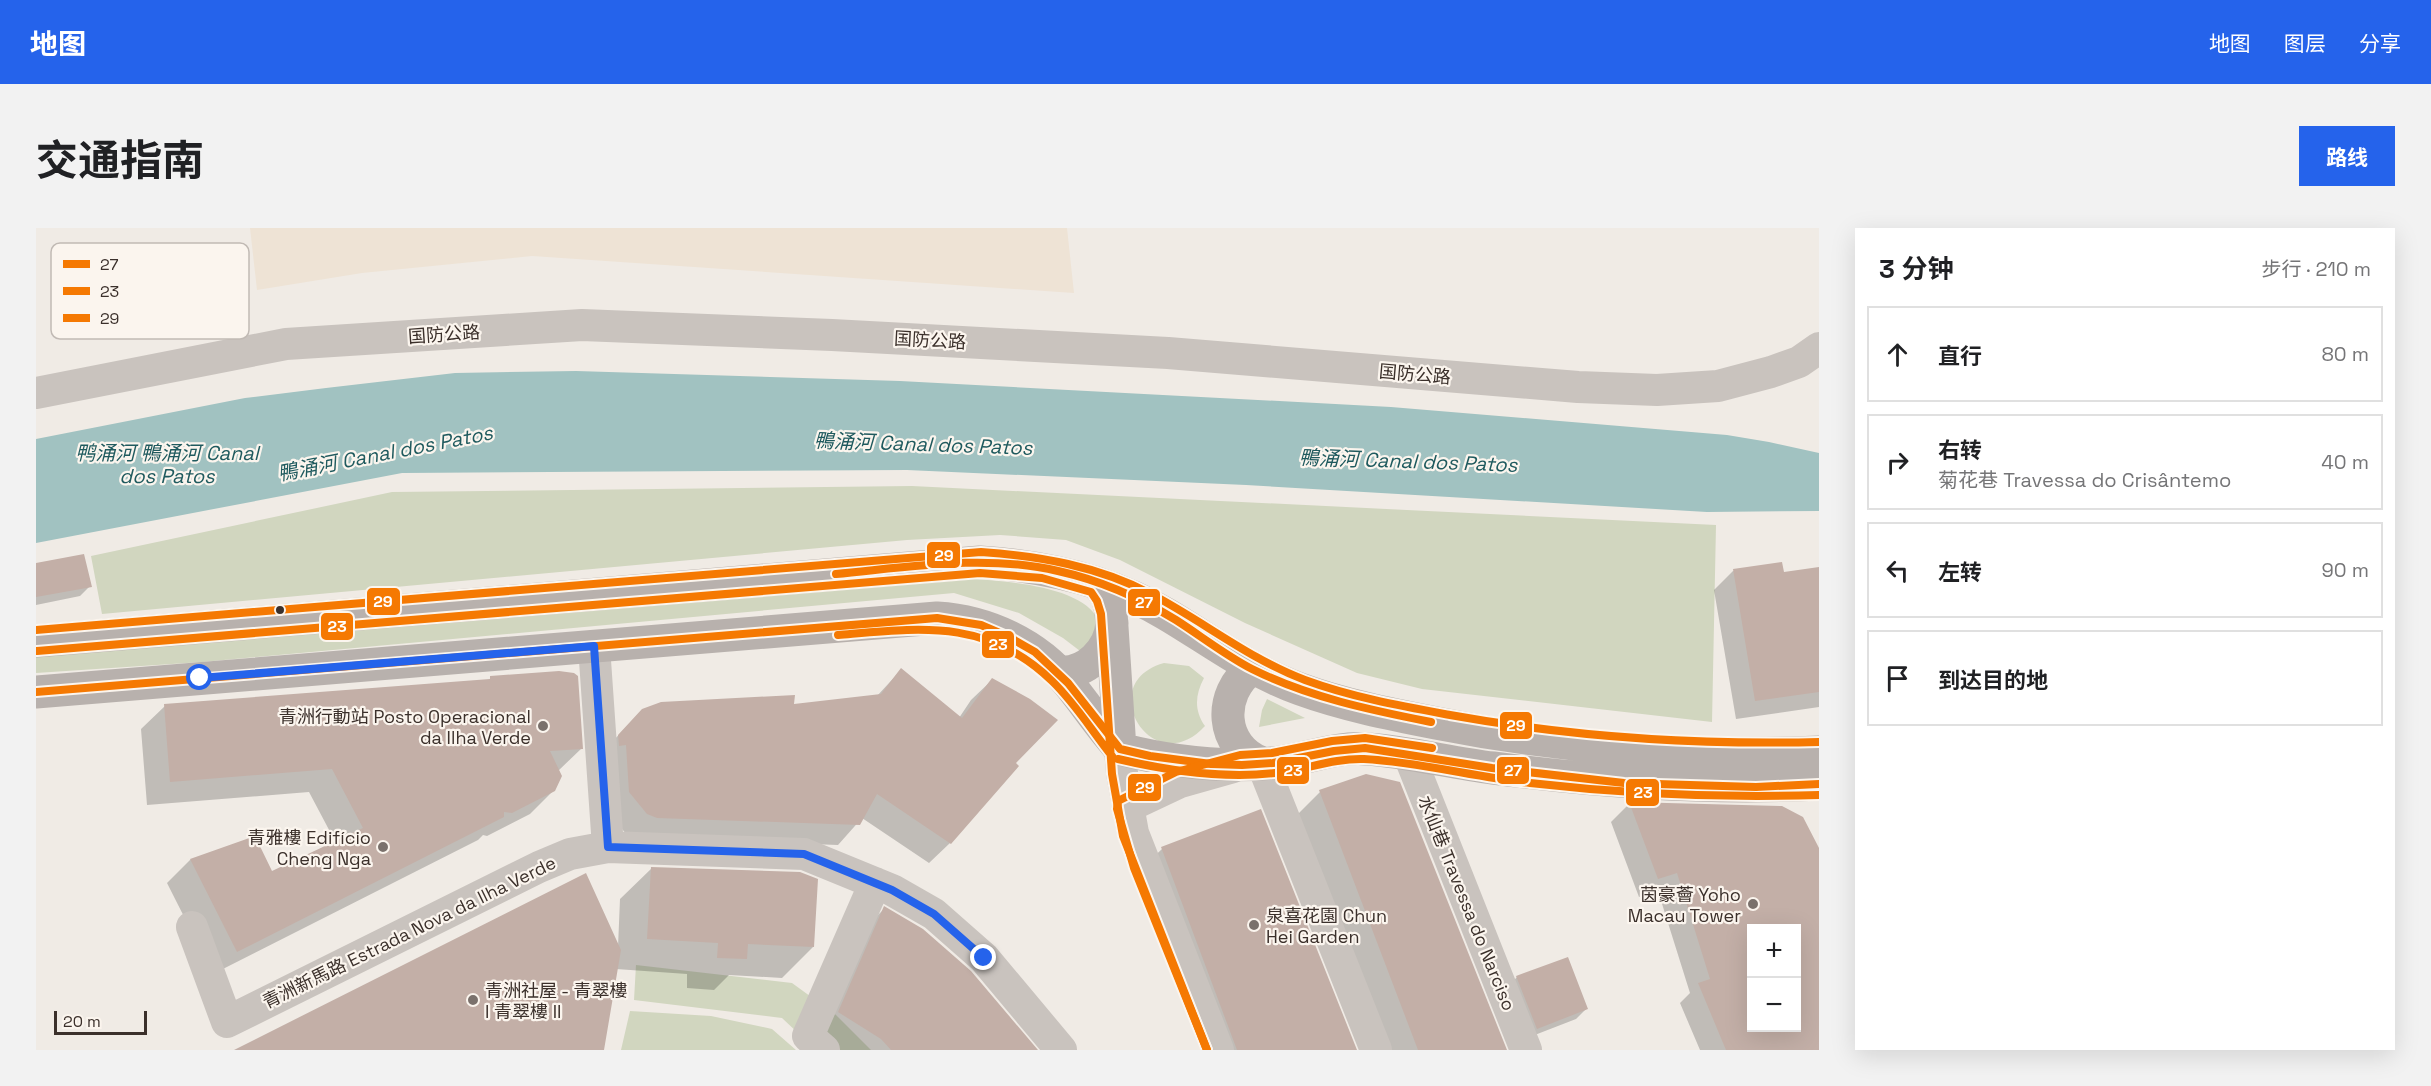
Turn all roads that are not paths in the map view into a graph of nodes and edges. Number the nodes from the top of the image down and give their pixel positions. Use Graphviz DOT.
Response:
graph roads {
  1 [pos="1819,348"];
  2 [pos="36,393"];
  3 [pos="1097,583"];
  4 [pos="1112,621"];
  5 [pos="36,641"];
  6 [pos="594,646"];
  7 [pos="1252,668"];
  8 [pos="1058,672"];
  9 [pos="36,692"];
  10 [pos="1120,748"];
  11 [pos="1819,752"];
  12 [pos="1409,755"];
  13 [pos="1252,764"];
  14 [pos="1816,791"];
  15 [pos="1127,807"];
  16 [pos="608,847"];
  17 [pos="875,883"];
  18 [pos="192,927"];
  19 [pos="824,1050"];
  20 [pos="1061,1050"];
  21 [pos="1218,1050"];
  22 [pos="1376,1050"];
  23 [pos="1526,1050"];
  1 -- 2 [label="street, 国防公路"];
  3 -- 4 [label="main road"];
  3 -- 5 [label="main road"];
  3 -- 7 [label="main road"];
  4 -- 8 [label="main road"];
  4 -- 10 [label="main road"];
  6 -- 8 [label="main road"];
  6 -- 9 [label="main road"];
  6 -- 16 [label="street"];
  7 -- 11 [label="main road"];
  7 -- 13 [label="main road"];
  8 -- 10 [label="main road"];
  10 -- 13 [label="main road"];
  10 -- 15 [label="street"];
  12 -- 13 [label="main road"];
  12 -- 14 [label="main road"];
  12 -- 23 [label="street, 水仙巷 Travessa do Narciso"];
  13 -- 15 [label="street"];
  13 -- 22 [label="street"];
  15 -- 21 [label="street"];
  16 -- 17 [label="street, 青洲新馬路 Estrada Nova da Ilha Verde"];
  16 -- 18 [label="street, 青洲新馬路 Estrada Nova da Ilha Verde"];
  17 -- 19 [label="street"];
  17 -- 20 [label="street, 青洲新馬路 Estrada Nova da Ilha Verde"];
}
